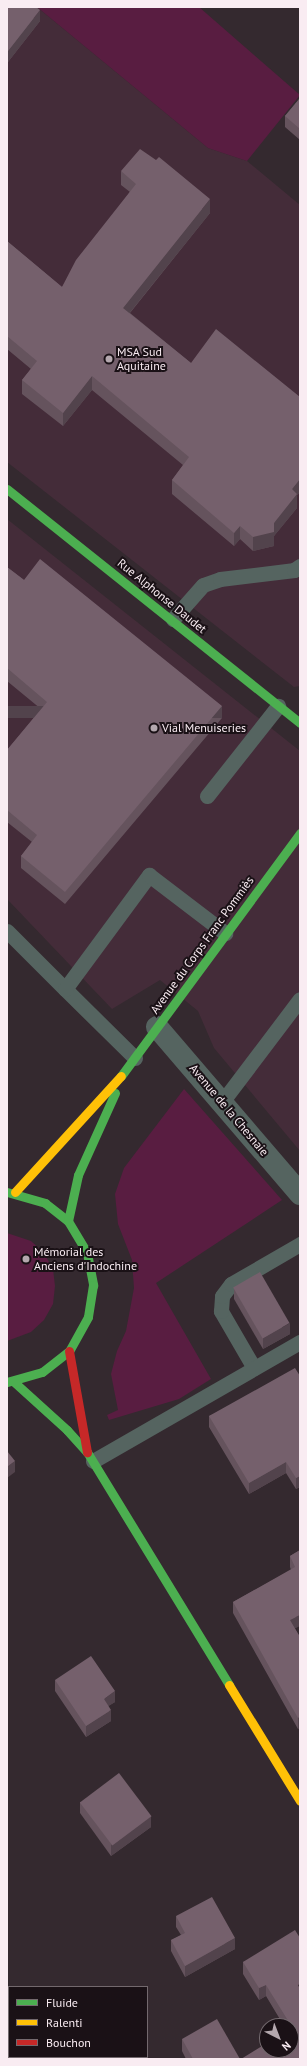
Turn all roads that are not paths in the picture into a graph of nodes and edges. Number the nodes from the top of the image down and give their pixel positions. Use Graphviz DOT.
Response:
graph roads {
  1 [pos="7,489"];
  2 [pos="300,566"];
  3 [pos="173,619"];
  4 [pos="278,706"];
  5 [pos="300,723"];
  6 [pos="207,796"];
  7 [pos="300,832"];
  8 [pos="7,931"];
  9 [pos="225,933"];
  10 [pos="64,989"];
  11 [pos="300,999"];
  12 [pos="157,1027"];
  13 [pos="135,1058"];
  14 [pos="124,1073"];
  15 [pos="222,1102"];
  16 [pos="11,1192"];
  17 [pos="300,1194"];
  18 [pos="68,1221"];
  19 [pos="300,1244"];
  20 [pos="300,1342"];
  21 [pos="69,1351"];
  22 [pos="254,1368"];
  23 [pos="10,1381"];
  24 [pos="90,1457"];
  25 [pos="300,1801"];
  1 -- 3 [label="main road, Rue Alphonse Daudet"];
  2 -- 3 [label="lane"];
  3 -- 4 [label="main road, Rue Alphonse Daudet"];
  4 -- 5 [label="main road, Rue Alphonse Daudet"];
  4 -- 6 [label="lane"];
  7 -- 9 [label="main road, Avenue du Corps Franc Pommiès"];
  8 -- 10 [label="lane"];
  9 -- 10 [label="lane"];
  9 -- 12 [label="main road, Avenue du Corps Franc Pommiès"];
  10 -- 13 [label="lane"];
  11 -- 15 [label="lane"];
  12 -- 13 [label="main road, Avenue du Corps Franc Pommiès"];
  12 -- 15 [label="street, Avenue de la Chesnaie"];
  13 -- 14 [label="main road, Avenue du Corps Franc Pommiès"];
  14 -- 16 [label="main road, Avenue du Corps Franc Pommiès"];
  14 -- 18 [label="main road, Avenue du Corps Franc Pommiès"];
  15 -- 17 [label="street, Avenue de la Chesnaie"];
  16 -- 18 [label="main road"];
  18 -- 21 [label="main road"];
  19 -- 22 [label="lane"];
  20 -- 22 [label="lane"];
  21 -- 23 [label="main road"];
  21 -- 24 [label="main road"];
  22 -- 24 [label="lane"];
  23 -- 24 [label="main road"];
  24 -- 25 [label="main road"];
}
